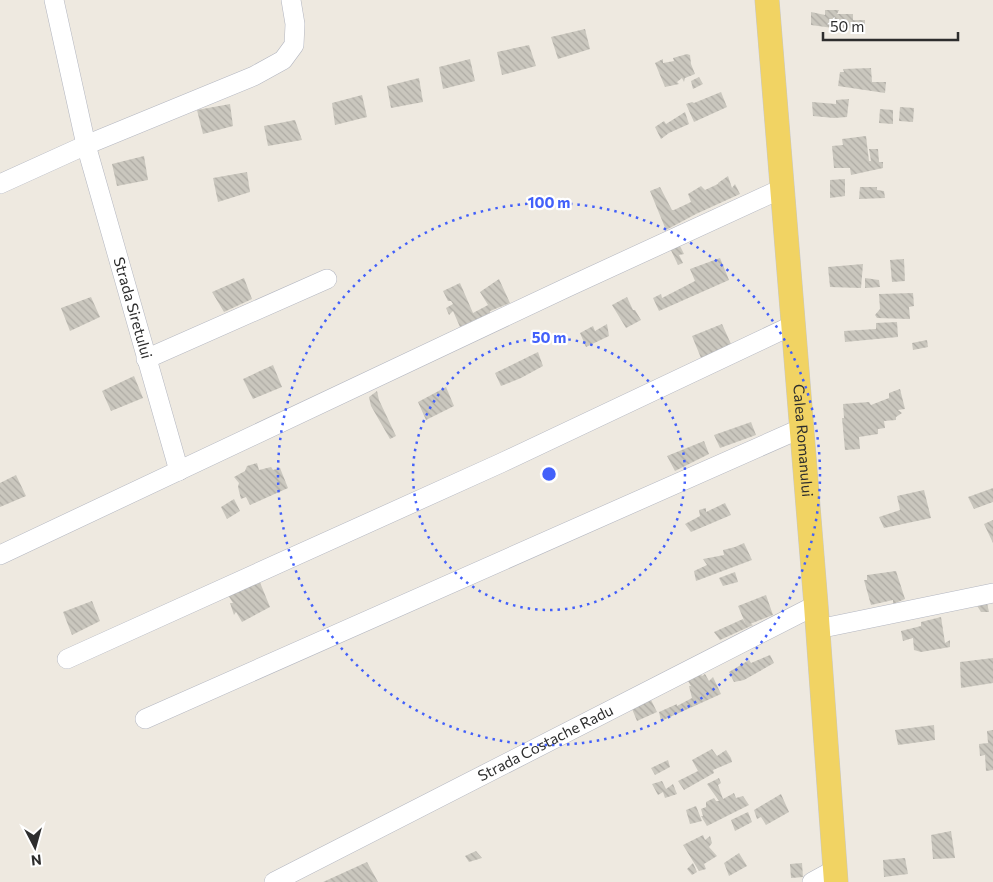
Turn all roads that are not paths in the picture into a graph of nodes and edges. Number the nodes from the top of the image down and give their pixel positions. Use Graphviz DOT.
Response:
graph roads {
  1 [pos="54,0"];
  2 [pos="291,0"];
  3 [pos="767,0"];
  4 [pos="86,145"];
  5 [pos="0,184"];
  6 [pos="783,188"];
  7 [pos="327,279"];
  8 [pos="794,325"];
  9 [pos="146,359"];
  10 [pos="802,428"];
  11 [pos="179,471"];
  12 [pos="0,555"];
  13 [pos="993,592"];
  14 [pos="816,605"];
  15 [pos="818,629"];
  16 [pos="67,659"];
  17 [pos="145,719"];
  18 [pos="835,876"];
  19 [pos="274,882"];
  20 [pos="812,882"];
  1 -- 4 [label="street, Strada Siretului"];
  2 -- 4 [label="street"];
  3 -- 6 [label="main road, Calea Romanului"];
  4 -- 5 [label="street"];
  4 -- 9 [label="street, Strada Siretului"];
  6 -- 8 [label="main road, Calea Romanului"];
  6 -- 11 [label="street"];
  7 -- 9 [label="street"];
  8 -- 10 [label="main road, Calea Romanului"];
  8 -- 16 [label="street"];
  9 -- 11 [label="street, Strada Siretului"];
  10 -- 14 [label="main road, Calea Romanului"];
  10 -- 17 [label="street"];
  11 -- 12 [label="street"];
  13 -- 15 [label="street"];
  14 -- 15 [label="main road, Calea Romanului"];
  14 -- 19 [label="street, Strada Costache Radu"];
  15 -- 18 [label="main road, Calea Romanului"];
  18 -- 20 [label="street"];
}
